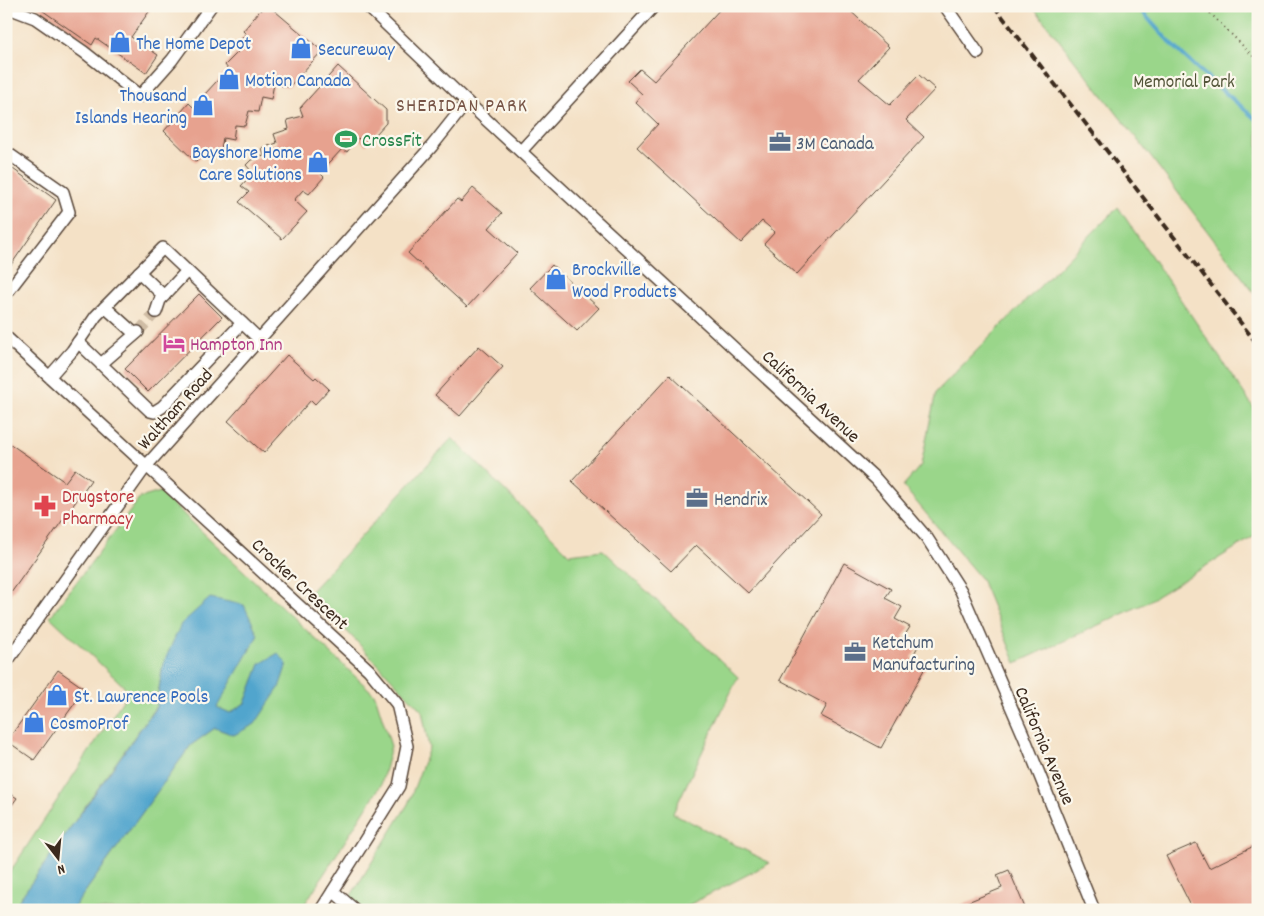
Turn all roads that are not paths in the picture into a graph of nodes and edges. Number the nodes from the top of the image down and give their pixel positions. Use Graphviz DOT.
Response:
graph roads {
  1 [pos="211,6"];
  2 [pos="367,6"];
  3 [pos="654,6"];
  4 [pos="945,6"];
  5 [pos="6,7"];
  6 [pos="978,53"];
  7 [pos="467,102"];
  8 [pos="522,151"];
  9 [pos="8,157"];
  10 [pos="187,271"];
  11 [pos="140,272"];
  12 [pos="6,294"];
  13 [pos="164,296"];
  14 [pos="106,307"];
  15 [pos="156,312"];
  16 [pos="242,324"];
  17 [pos="6,337"];
  18 [pos="259,339"];
  19 [pos="78,342"];
  20 [pos="101,364"];
  21 [pos="50,376"];
  22 [pos="147,465"];
  23 [pos="6,663"];
  24 [pos="333,891"];
  25 [pos="321,910"];
  26 [pos="355,910"];
  27 [pos="1094,910"];
  1 -- 5 [label="street"];
  2 -- 7 [label="street, California Avenue"];
  3 -- 8 [label="street"];
  4 -- 6 [label="street"];
  7 -- 8 [label="street, California Avenue"];
  7 -- 18 [label="street, Waltham Road"];
  8 -- 27 [label="street, California Avenue"];
  9 -- 12 [label="street"];
  10 -- 11 [label="street"];
  10 -- 13 [label="street"];
  10 -- 16 [label="street"];
  11 -- 13 [label="street"];
  11 -- 14 [label="street"];
  13 -- 15 [label="street"];
  14 -- 19 [label="street"];
  14 -- 20 [label="street"];
  16 -- 18 [label="street"];
  16 -- 20 [label="street"];
  17 -- 21 [label="street, Crocker Crescent"];
  18 -- 22 [label="street, Waltham Road"];
  19 -- 20 [label="street"];
  19 -- 21 [label="street"];
  21 -- 22 [label="street, Crocker Crescent"];
  22 -- 23 [label="street, Waltham Road"];
  22 -- 24 [label="street, Crocker Crescent"];
  24 -- 25 [label="street, Crocker Crescent"];
  24 -- 26 [label="street"];
}
